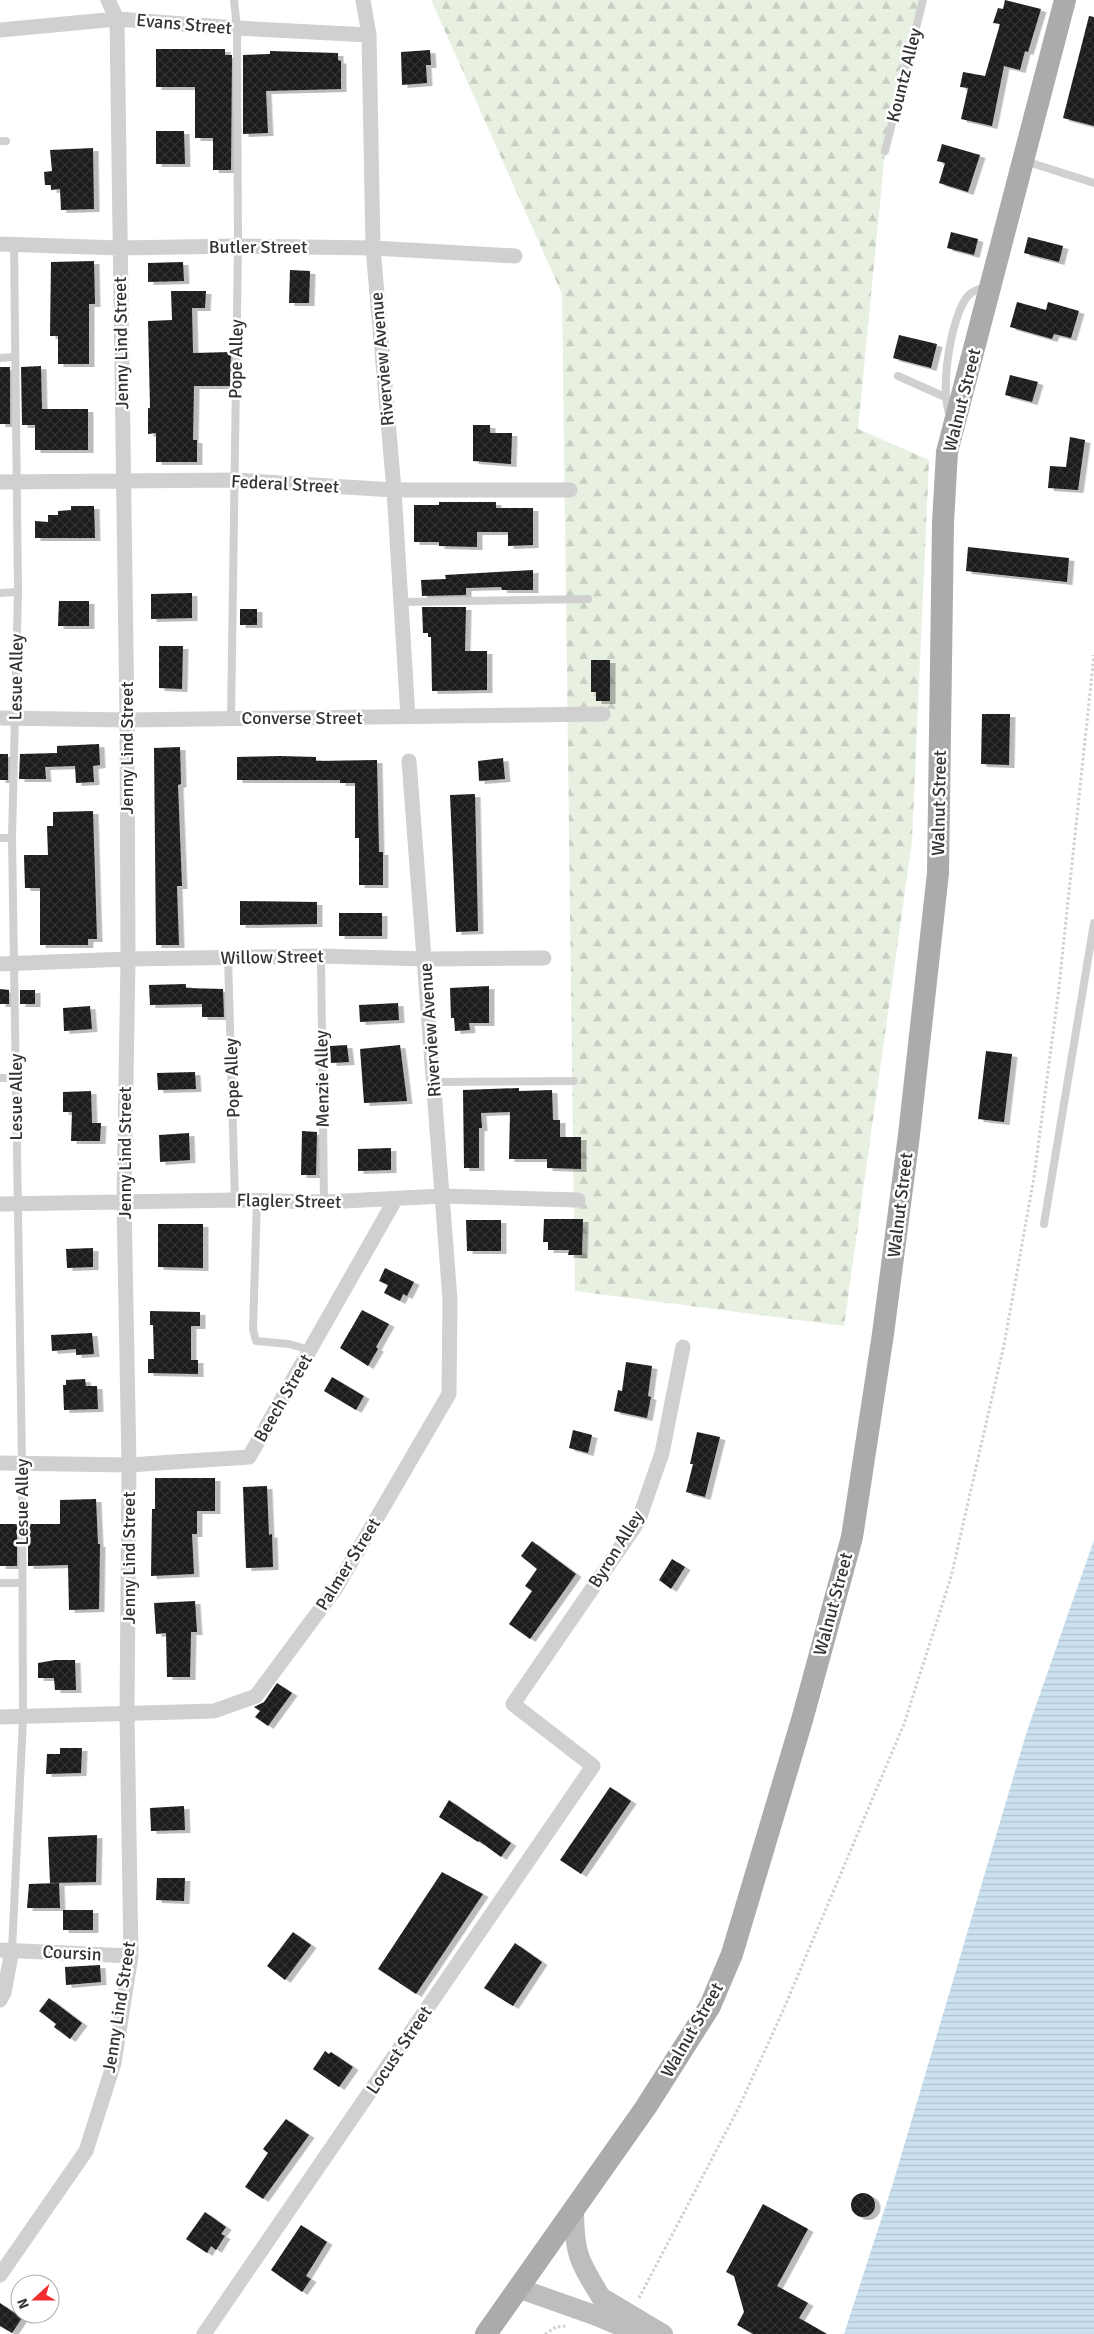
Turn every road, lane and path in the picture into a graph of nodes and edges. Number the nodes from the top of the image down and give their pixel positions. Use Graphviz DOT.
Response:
graph roads {
  1 [pos="108,0"];
  2 [pos="234,0"];
  3 [pos="363,0"];
  4 [pos="923,0"];
  5 [pos="1065,0"];
  6 [pos="117,19"];
  7 [pos="237,28"];
  8 [pos="0,30"];
  9 [pos="369,35"];
  10 [pos="885,151"];
  11 [pos="1024,160"];
  12 [pos="1094,183"];
  13 [pos="7,244"];
  14 [pos="238,246"];
  15 [pos="119,248"];
  16 [pos="373,248"];
  17 [pos="515,256"];
  18 [pos="991,285"];
  19 [pos="14,357"];
  20 [pos="0,358"];
  21 [pos="898,376"];
  22 [pos="945,397"];
  23 [pos="954,424"];
  24 [pos="124,480"];
  25 [pos="235,480"];
  26 [pos="0,482"];
  27 [pos="18,482"];
  28 [pos="394,490"];
  29 [pos="570,490"];
  30 [pos="18,592"];
  31 [pos="0,593"];
  32 [pos="588,599"];
  33 [pos="401,602"];
  34 [pos="1094,654"];
  35 [pos="603,714"];
  36 [pos="408,717"];
  37 [pos="0,718"];
  38 [pos="16,718"];
  39 [pos="231,718"];
  40 [pos="127,720"];
  41 [pos="409,761"];
  42 [pos="0,838"];
  43 [pos="12,838"];
  44 [pos="1094,923"];
  45 [pos="321,956"];
  46 [pos="228,957"];
  47 [pos="544,958"];
  48 [pos="128,959"];
  49 [pos="425,959"];
  50 [pos="8,964"];
  51 [pos="0,1078"];
  52 [pos="16,1078"];
  53 [pos="574,1081"];
  54 [pos="434,1082"];
  55 [pos="443,1196"];
  56 [pos="235,1200"];
  57 [pos="257,1200"];
  58 [pos="395,1200"];
  59 [pos="578,1200"];
  60 [pos="124,1201"];
  61 [pos="324,1202"];
  62 [pos="0,1204"];
  63 [pos="17,1205"];
  64 [pos="1044,1224"];
  65 [pos="450,1300"];
  66 [pos="683,1346"];
  67 [pos="310,1350"];
  68 [pos="0,1463"];
  69 [pos="22,1464"];
  70 [pos="130,1465"];
  71 [pos="0,1583"];
  72 [pos="22,1583"];
  73 [pos="127,1714"];
  74 [pos="0,1717"];
  75 [pos="23,1718"];
  76 [pos="593,1766"];
  77 [pos="6,1950"];
  78 [pos="131,1956"];
  79 [pos="0,2000"];
  80 [pos="574,2208"];
  81 [pos="0,2276"];
  82 [pos="518,2288"];
  83 [pos="638,2301"];
  84 [pos="599,2307"];
  85 [pos="574,2328"];
  86 [pos="204,2334"];
  87 [pos="486,2334"];
  88 [pos="545,2334"];
  89 [pos="639,2334"];
  90 [pos="664,2334"];
  1 -- 6 [label="street, Jenny Lind Street"];
  2 -- 7 [label="lane, Pope Alley"];
  3 -- 9 [label="street, Riverview Avenue"];
  4 -- 10 [label="lane, Kountz Alley"];
  5 -- 11 [label="main road, Walnut Street"];
  6 -- 7 [label="street, Evans Street"];
  6 -- 8 [label="street, Evans Street"];
  6 -- 15 [label="street, Jenny Lind Street"];
  7 -- 9 [label="street, Evans Street"];
  7 -- 14 [label="lane, Pope Alley"];
  9 -- 16 [label="street, Riverview Avenue"];
  11 -- 12 [label="lane"];
  11 -- 18 [label="main road, Walnut Street"];
  13 -- 15 [label="street, Butler Street"];
  13 -- 19 [label="lane, Lesue Alley"];
  14 -- 15 [label="street, Butler Street"];
  14 -- 16 [label="street, Butler Street"];
  14 -- 25 [label="lane, Pope Alley"];
  15 -- 24 [label="street, Jenny Lind Street"];
  16 -- 17 [label="street, Butler Street"];
  16 -- 28 [label="street, Riverview Avenue"];
  18 -- 22 [label="lane"];
  18 -- 23 [label="main road, Walnut Street"];
  19 -- 20 [label="lane"];
  19 -- 27 [label="lane, Lesue Alley"];
  21 -- 22 [label="lane"];
  22 -- 23 [label="lane"];
  23 -- 80 [label="main road, Walnut Street"];
  24 -- 25 [label="street, Federal Street"];
  24 -- 27 [label="street, Federal Street"];
  24 -- 40 [label="street, Jenny Lind Street"];
  25 -- 28 [label="street, Federal Street"];
  25 -- 39 [label="lane, Pope Alley"];
  26 -- 27 [label="street, Federal Street"];
  27 -- 30 [label="lane, Lesue Alley"];
  28 -- 29 [label="street, Federal Street"];
  28 -- 33 [label="street, Riverview Avenue"];
  30 -- 31 [label="lane"];
  30 -- 38 [label="lane, Lesue Alley"];
  32 -- 33 [label="lane"];
  33 -- 36 [label="street, Riverview Avenue"];
  34 -- 83 [label="path"];
  35 -- 36 [label="street, Converse Street"];
  36 -- 39 [label="street, Converse Street"];
  37 -- 38 [label="street, Converse Street"];
  38 -- 40 [label="street, Converse Street"];
  38 -- 43 [label="lane, Lesue Alley"];
  39 -- 40 [label="street, Converse Street"];
  40 -- 48 [label="street, Jenny Lind Street"];
  41 -- 49 [label="street, Riverview Avenue"];
  42 -- 43 [label="lane"];
  43 -- 50 [label="lane, Lesue Alley"];
  44 -- 64 [label="lane"];
  45 -- 46 [label="street, Willow Street"];
  45 -- 49 [label="street, Willow Street"];
  45 -- 61 [label="lane, Menzie Alley"];
  46 -- 48 [label="street, Willow Street"];
  46 -- 56 [label="lane, Pope Alley"];
  47 -- 49 [label="street, Willow Street"];
  48 -- 50 [label="street, Willow Street"];
  48 -- 60 [label="street, Jenny Lind Street"];
  49 -- 54 [label="street, Riverview Avenue"];
  50 -- 52 [label="lane, Lesue Alley"];
  51 -- 52 [label="lane"];
  52 -- 63 [label="lane, Lesue Alley"];
  53 -- 54 [label="lane"];
  54 -- 55 [label="street, Riverview Avenue"];
  55 -- 58 [label="street, Flagler Street"];
  55 -- 59 [label="street, Flagler Street"];
  55 -- 65 [label="street, Riverview Avenue"];
  56 -- 57 [label="street, Flagler Street"];
  56 -- 60 [label="street, Flagler Street"];
  57 -- 61 [label="street, Flagler Street"];
  57 -- 67 [label="lane"];
  58 -- 61 [label="street, Flagler Street"];
  58 -- 67 [label="street, Beech Street"];
  60 -- 63 [label="street, Flagler Street"];
  60 -- 70 [label="street, Jenny Lind Street"];
  62 -- 63 [label="street, Flagler Street"];
  63 -- 69 [label="lane, Lesue Alley"];
  65 -- 73 [label="street, Palmer Street"];
  66 -- 76 [label="street, Byron Alley"];
  67 -- 70 [label="street, Beech Street"];
  68 -- 69 [label="street, Beech Street"];
  69 -- 70 [label="street, Beech Street"];
  69 -- 72 [label="lane, Lesue Alley"];
  70 -- 73 [label="street, Jenny Lind Street"];
  71 -- 72 [label="lane"];
  72 -- 75 [label="lane, Lesue Alley"];
  73 -- 75 [label="street, Palmer Street"];
  73 -- 78 [label="street, Jenny Lind Street"];
  74 -- 75 [label="street, Palmer Street"];
  75 -- 77 [label="lane, Lesue Alley"];
  76 -- 86 [label="street, Locust Street"];
  77 -- 78 [label="street, Coursin"];
  77 -- 79 [label="street"];
  78 -- 81 [label="street, Jenny Lind Street"];
  80 -- 82 [label="main road, Walnut Street"];
  80 -- 84 [label="street"];
  82 -- 84 [label="street"];
  82 -- 87 [label="main road, Walnut Street"];
  84 -- 89 [label="street, bridge"];
  84 -- 90 [label="street, bridge"];
  85 -- 88 [label="path"];
}
